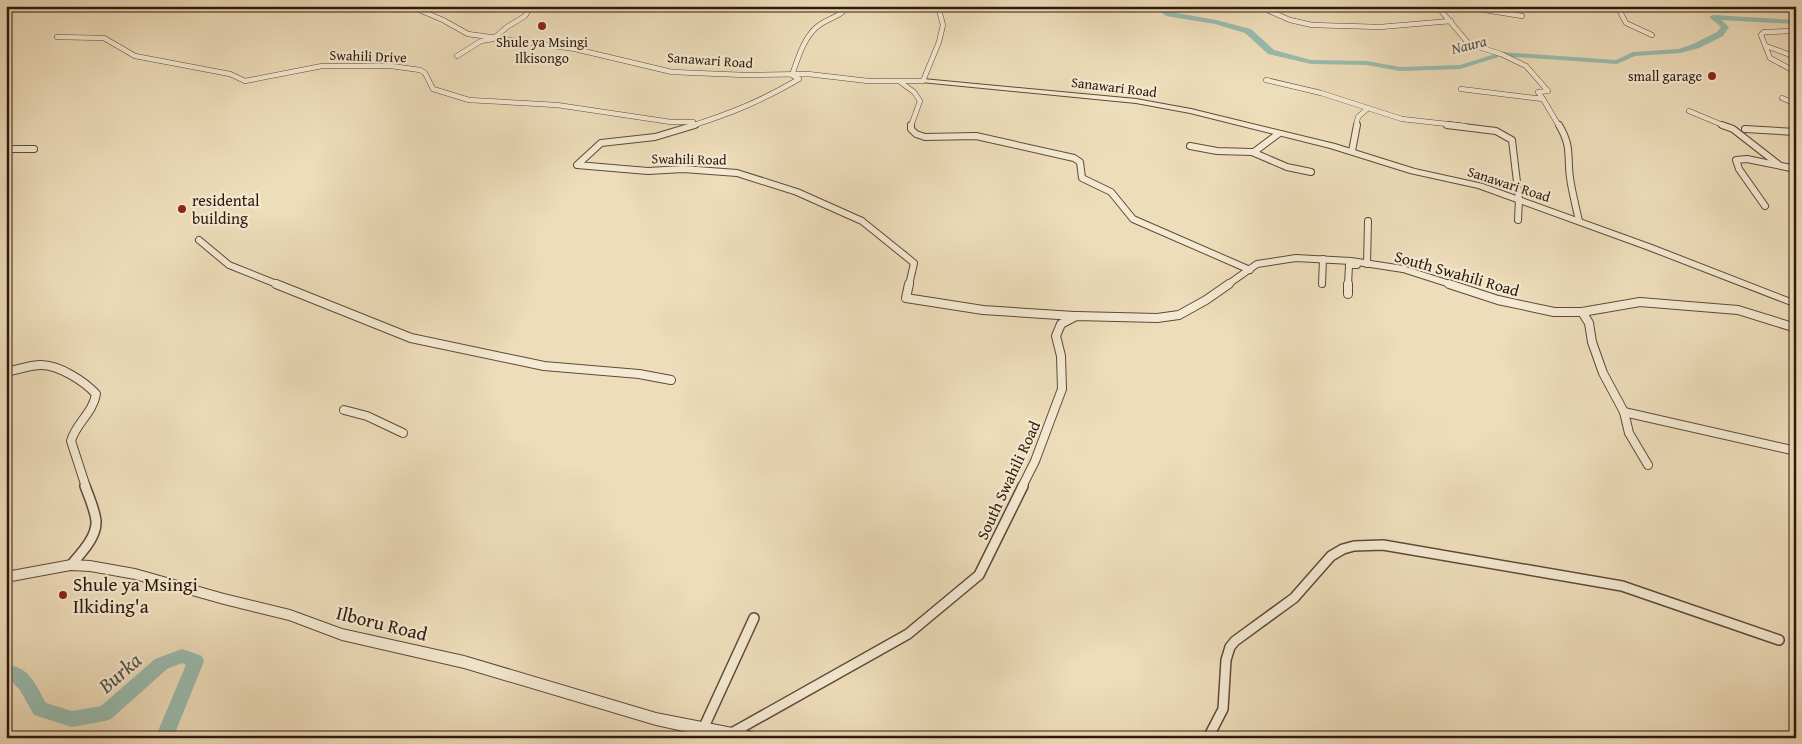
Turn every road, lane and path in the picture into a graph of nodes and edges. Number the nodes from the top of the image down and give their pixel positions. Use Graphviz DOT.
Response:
graph roads {
  1 [pos="410,6"];
  2 [pos="531,6"];
  3 [pos="848,6"];
  4 [pos="938,6"];
  5 [pos="1258,6"];
  6 [pos="1438,6"];
  7 [pos="1460,6"];
  8 [pos="1617,6"];
  9 [pos="1522,16"];
  10 [pos="1451,21"];
  11 [pos="1796,32"];
  12 [pos="1652,35"];
  13 [pos="57,37"];
  14 [pos="493,39"];
  15 [pos="1766,46"];
  16 [pos="457,56"];
  17 [pos="1796,57"];
  18 [pos="1796,72"];
  19 [pos="792,75"];
  20 [pos="1266,80"];
  21 [pos="924,81"];
  22 [pos="899,82"];
  23 [pos="1461,89"];
  24 [pos="1782,98"];
  25 [pos="1543,99"];
  26 [pos="1796,104"];
  27 [pos="1366,110"];
  28 [pos="1689,110"];
  29 [pos="704,121"];
  30 [pos="1745,128"];
  31 [pos="1796,132"];
  32 [pos="1278,134"];
  33 [pos="1190,146"];
  34 [pos="6,149"];
  35 [pos="34,149"];
  36 [pos="1352,151"];
  37 [pos="1254,152"];
  38 [pos="1779,165"];
  39 [pos="1796,169"];
  40 [pos="1311,172"];
  41 [pos="1519,199"];
  42 [pos="1766,206"];
  43 [pos="1518,220"];
  44 [pos="1579,221"];
  45 [pos="1368,222"];
  46 [pos="198,240"];
  47 [pos="1323,259"];
  48 [pos="1366,263"];
  49 [pos="1250,270"];
  50 [pos="1322,284"];
  51 [pos="1348,294"];
  52 [pos="1796,304"];
  53 [pos="1582,312"];
  54 [pos="1076,316"];
  55 [pos="1796,328"];
  56 [pos="6,372"];
  57 [pos="671,380"];
  58 [pos="344,410"];
  59 [pos="1624,412"];
  60 [pos="403,434"];
  61 [pos="1796,451"];
  62 [pos="1648,465"];
  63 [pos="72,565"];
  64 [pos="6,577"];
  65 [pos="754,618"];
  66 [pos="1779,640"];
  67 [pos="703,729"];
  68 [pos="730,734"];
  69 [pos="748,738"];
  70 [pos="1208,738"];
  1 -- 14 [label="street, Sanawari Road"];
  2 -- 14 [label="street"];
  3 -- 19 [label="street, Swahili Road"];
  4 -- 21 [label="street"];
  5 -- 10 [label="street"];
  6 -- 10 [label="street"];
  7 -- 9 [label="street"];
  8 -- 12 [label="street"];
  10 -- 25 [label="street"];
  11 -- 15 [label="street"];
  13 -- 29 [label="street, Swahili Drive"];
  14 -- 16 [label="street"];
  14 -- 19 [label="street, Sanawari Road"];
  15 -- 17 [label="street"];
  15 -- 18 [label="street"];
  19 -- 22 [label="street, Sanawari Road"];
  19 -- 29 [label="street, Swahili Road"];
  20 -- 27 [label="street"];
  21 -- 22 [label="street, Sanawari Road"];
  21 -- 32 [label="street, Sanawari Road"];
  22 -- 49 [label="street"];
  23 -- 25 [label="street"];
  24 -- 26 [label="street"];
  25 -- 44 [label="street"];
  27 -- 36 [label="street"];
  27 -- 41 [label="street"];
  28 -- 38 [label="street"];
  29 -- 54 [label="street, Swahili Road"];
  30 -- 31 [label="street"];
  32 -- 36 [label="street, Sanawari Road"];
  32 -- 37 [label="street"];
  33 -- 37 [label="street"];
  34 -- 35 [label="street"];
  36 -- 41 [label="street, Sanawari Road"];
  37 -- 40 [label="street"];
  38 -- 39 [label="street"];
  38 -- 42 [label="street"];
  41 -- 43 [label="street"];
  41 -- 44 [label="street, Sanawari Road"];
  44 -- 52 [label="street, Sanawari Road"];
  45 -- 48 [label="street"];
  46 -- 57 [label="street"];
  47 -- 48 [label="street, South Swahili Road"];
  47 -- 49 [label="street, South Swahili Road"];
  47 -- 50 [label="street"];
  48 -- 51 [label="street"];
  48 -- 53 [label="street, South Swahili Road"];
  49 -- 54 [label="street, South Swahili Road"];
  53 -- 55 [label="street, South Swahili Road"];
  53 -- 59 [label="street"];
  54 -- 68 [label="street, South Swahili Road"];
  56 -- 63 [label="street"];
  58 -- 60 [label="street"];
  59 -- 61 [label="street"];
  59 -- 62 [label="street"];
  63 -- 64 [label="street, Ilboru Road"];
  63 -- 67 [label="street, Ilboru Road"];
  65 -- 67 [label="street"];
  66 -- 70 [label="street"];
  67 -- 68 [label="street, Ilboru Road"];
  68 -- 69 [label="street, Ilboru Road"];
}
